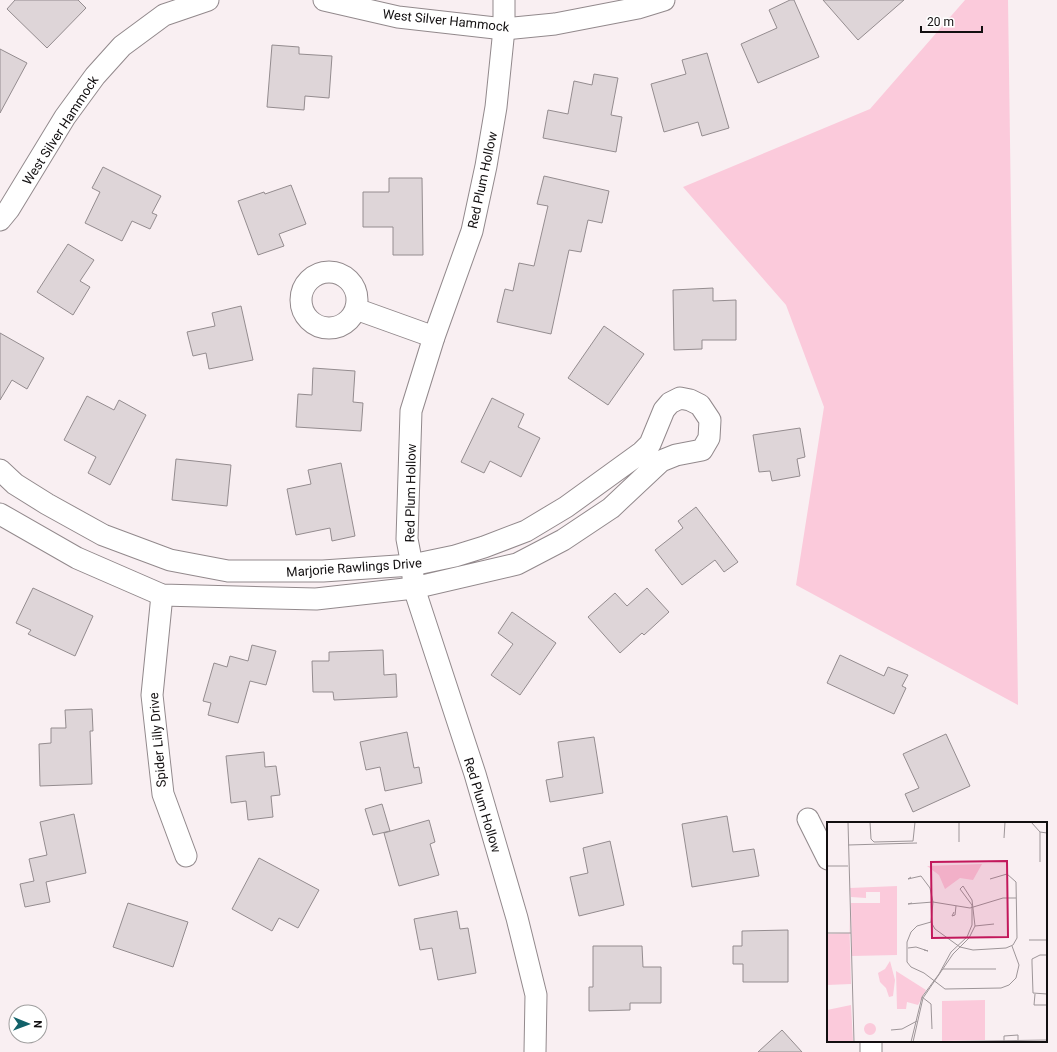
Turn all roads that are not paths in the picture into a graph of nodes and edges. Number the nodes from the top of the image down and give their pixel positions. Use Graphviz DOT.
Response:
graph roads {
  1 [pos="208,0"];
  2 [pos="324,0"];
  3 [pos="504,0"];
  4 [pos="664,0"];
  5 [pos="504,29"];
  6 [pos="0,220"];
  7 [pos="356,310"];
  8 [pos="434,337"];
  9 [pos="0,470"];
  10 [pos="0,514"];
  11 [pos="412,565"];
  12 [pos="414,588"];
  13 [pos="162,596"];
  14 [pos="808,819"];
  15 [pos="186,856"];
  16 [pos="827,857"];
  17 [pos="535,1052"];
  1 -- 6 [label="street, West Silver Hammock"];
  2 -- 5 [label="street, West Silver Hammock"];
  3 -- 5 [label="street, Red Plum Hollow"];
  4 -- 5 [label="street, West Silver Hammock"];
  5 -- 8 [label="street, Red Plum Hollow"];
  7 -- 8 [label="street"];
  8 -- 11 [label="street, Red Plum Hollow"];
  9 -- 11 [label="street, Marjorie Rawlings Drive"];
  10 -- 13 [label="street, Marjorie Rawlings Drive"];
  11 -- 12 [label="street, Red Plum Hollow"];
  11 -- 12 [label="street, Marjorie Rawlings Drive"];
  12 -- 13 [label="street, Marjorie Rawlings Drive"];
  12 -- 17 [label="street, Red Plum Hollow"];
  13 -- 15 [label="street, Spider Lilly Drive"];
  14 -- 16 [label="street"];
}
